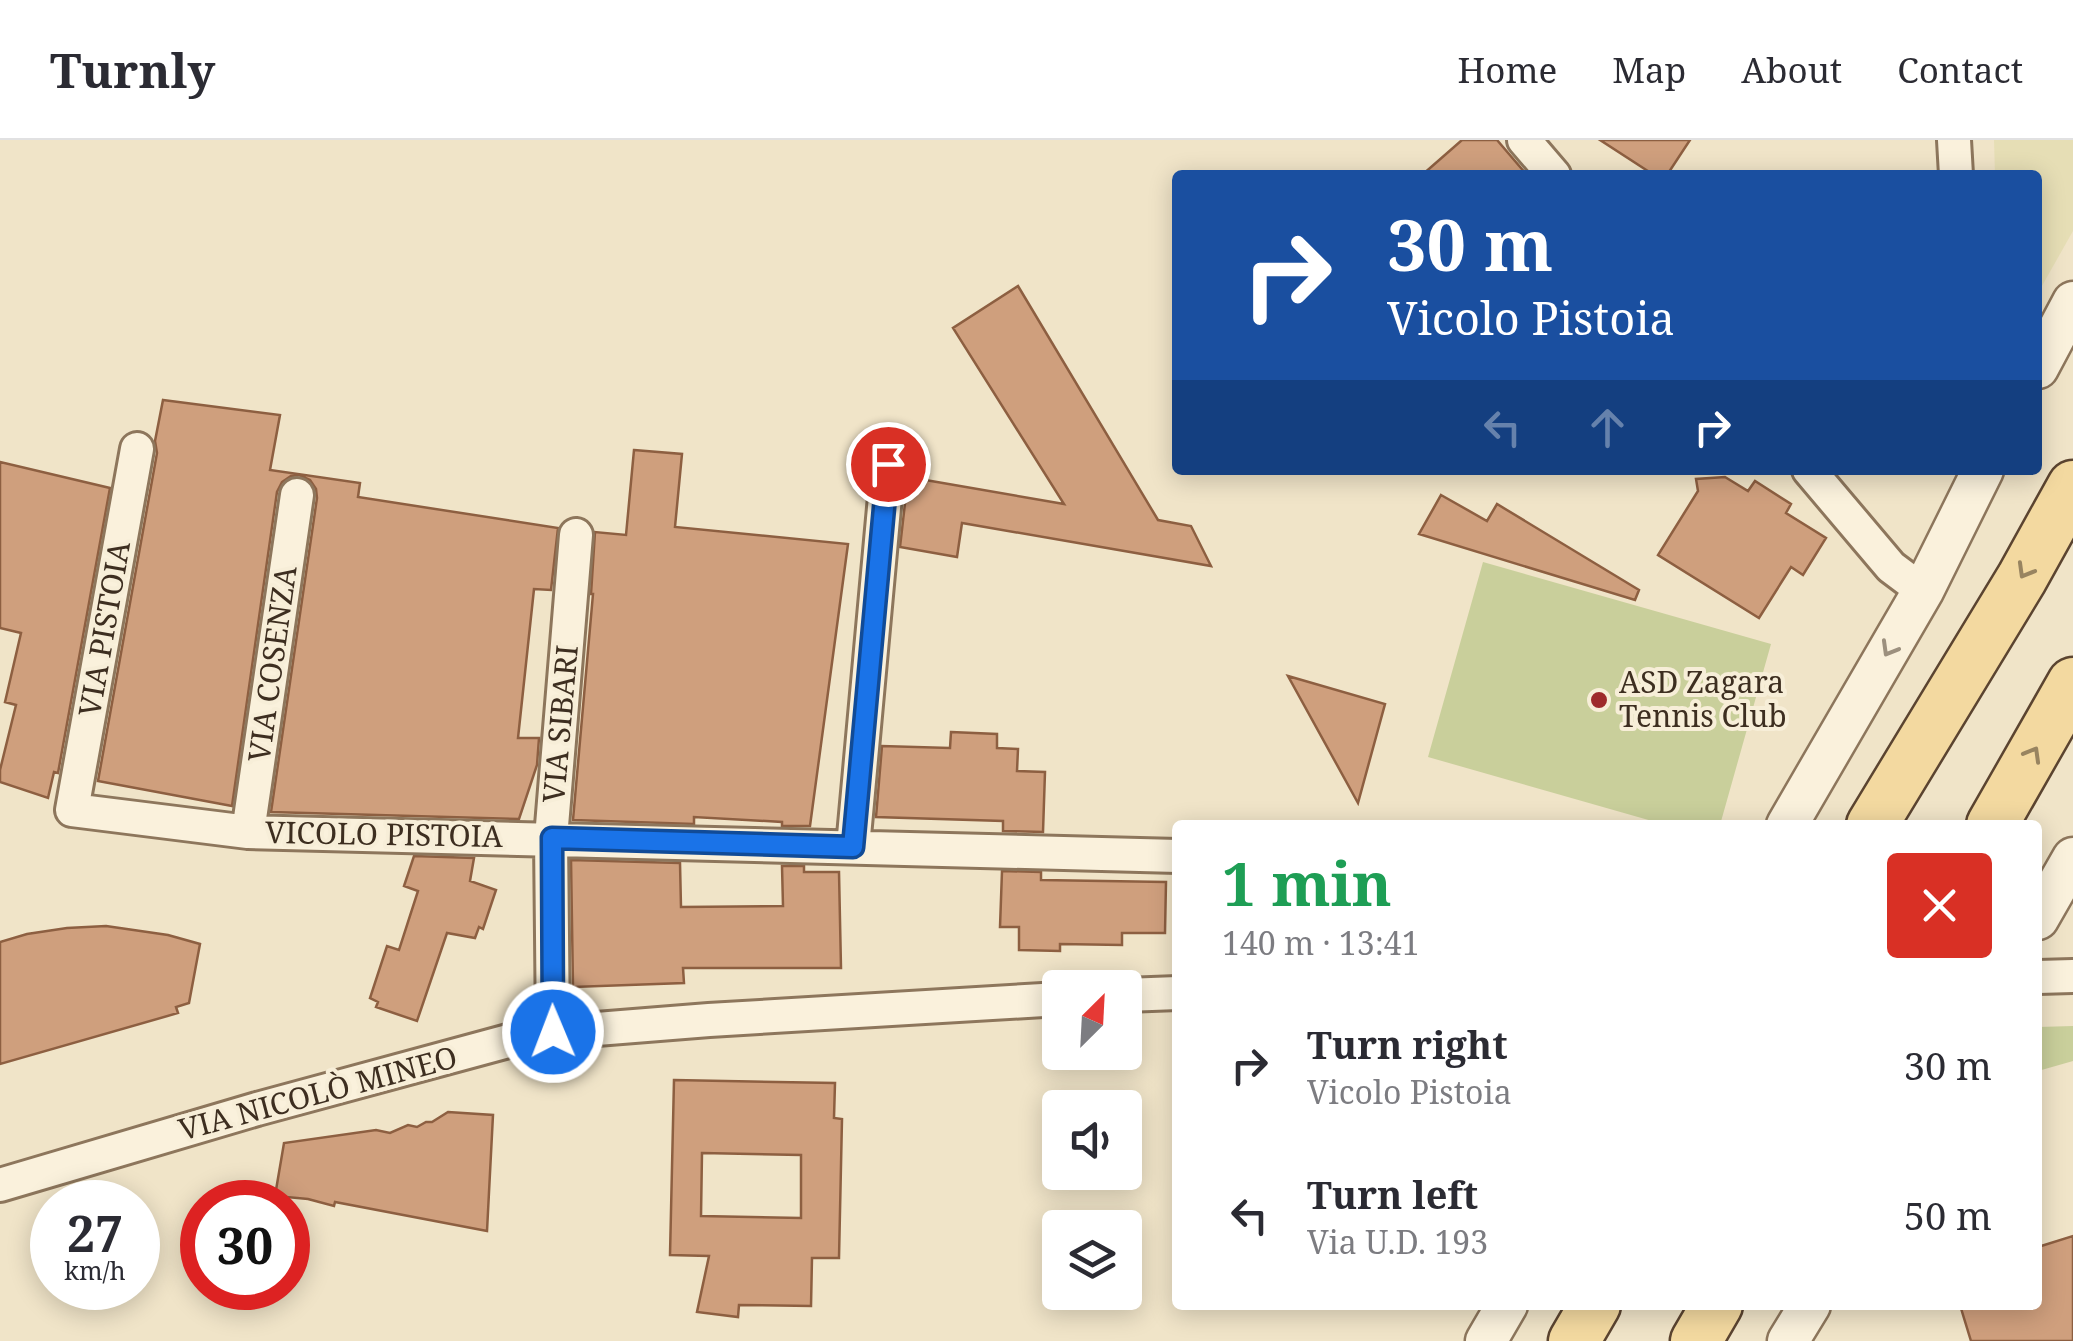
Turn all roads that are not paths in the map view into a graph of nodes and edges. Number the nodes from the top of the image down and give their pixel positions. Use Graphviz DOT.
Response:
graph roads {
  1 [pos="1524,140"];
  2 [pos="1954,140"];
  3 [pos="1550,170"];
  4 [pos="1956,170"];
  5 [pos="2073,302"];
  6 [pos="2073,345"];
  7 [pos="2042,360"];
  8 [pos="2042,382"];
  9 [pos="137,449"];
  10 [pos="888,464"];
  11 [pos="1814,475"];
  12 [pos="1979,475"];
  13 [pos="2073,486"];
  14 [pos="297,495"];
  15 [pos="576,535"];
  16 [pos="1923,591"];
  17 [pos="2073,683"];
  18 [pos="72,810"];
  19 [pos="1791,820"];
  20 [pos="1875,820"];
  21 [pos="1995,820"];
  22 [pos="248,832"];
  23 [pos="552,838"];
  24 [pos="853,847"];
  25 [pos="1172,856"];
  26 [pos="2073,858"];
  27 [pos="2042,912"];
  28 [pos="2073,976"];
  29 [pos="2042,977"];
  30 [pos="1172,993"];
  31 [pos="1142,995"];
  32 [pos="1042,1000"];
  33 [pos="553,1032"];
  34 [pos="0,1185"];
  35 [pos="1504,1310"];
  36 [pos="1714,1310"];
  37 [pos="1807,1310"];
  38 [pos="1486,1341"];
  39 [pos="1696,1341"];
  40 [pos="1788,1341"];
  1 -- 3 [label="street"];
  2 -- 4 [label="street"];
  5 -- 7 [label="street"];
  6 -- 8 [label="street"];
  9 -- 18 [label="street, VIA PISTOIA"];
  10 -- 24 [label="street"];
  11 -- 16 [label="street"];
  12 -- 16 [label="street"];
  13 -- 20 [label="main road, one-way"];
  14 -- 22 [label="street, VIA COSENZA"];
  15 -- 23 [label="street, VIA SIBARI"];
  16 -- 19 [label="street, one-way"];
  21 -- 17 [label="main road, one-way"];
  18 -- 22 [label="street, VICOLO PISTOIA"];
  22 -- 23 [label="street, VICOLO PISTOIA"];
  23 -- 24 [label="street, VICOLO PISTOIA"];
  23 -- 33 [label="street, VIA SIBARI"];
  24 -- 25 [label="street, VICOLO PISTOIA"];
  26 -- 27 [label="street"];
  28 -- 29 [label="street"];
  30 -- 31 [label="street"];
  32 -- 33 [label="street, VIA NICOLÒ MINEO"];
  33 -- 34 [label="street, VIA NICOLÒ MINEO"];
  35 -- 38 [label="street"];
  36 -- 39 [label="main road"];
  37 -- 40 [label="street"];
}
